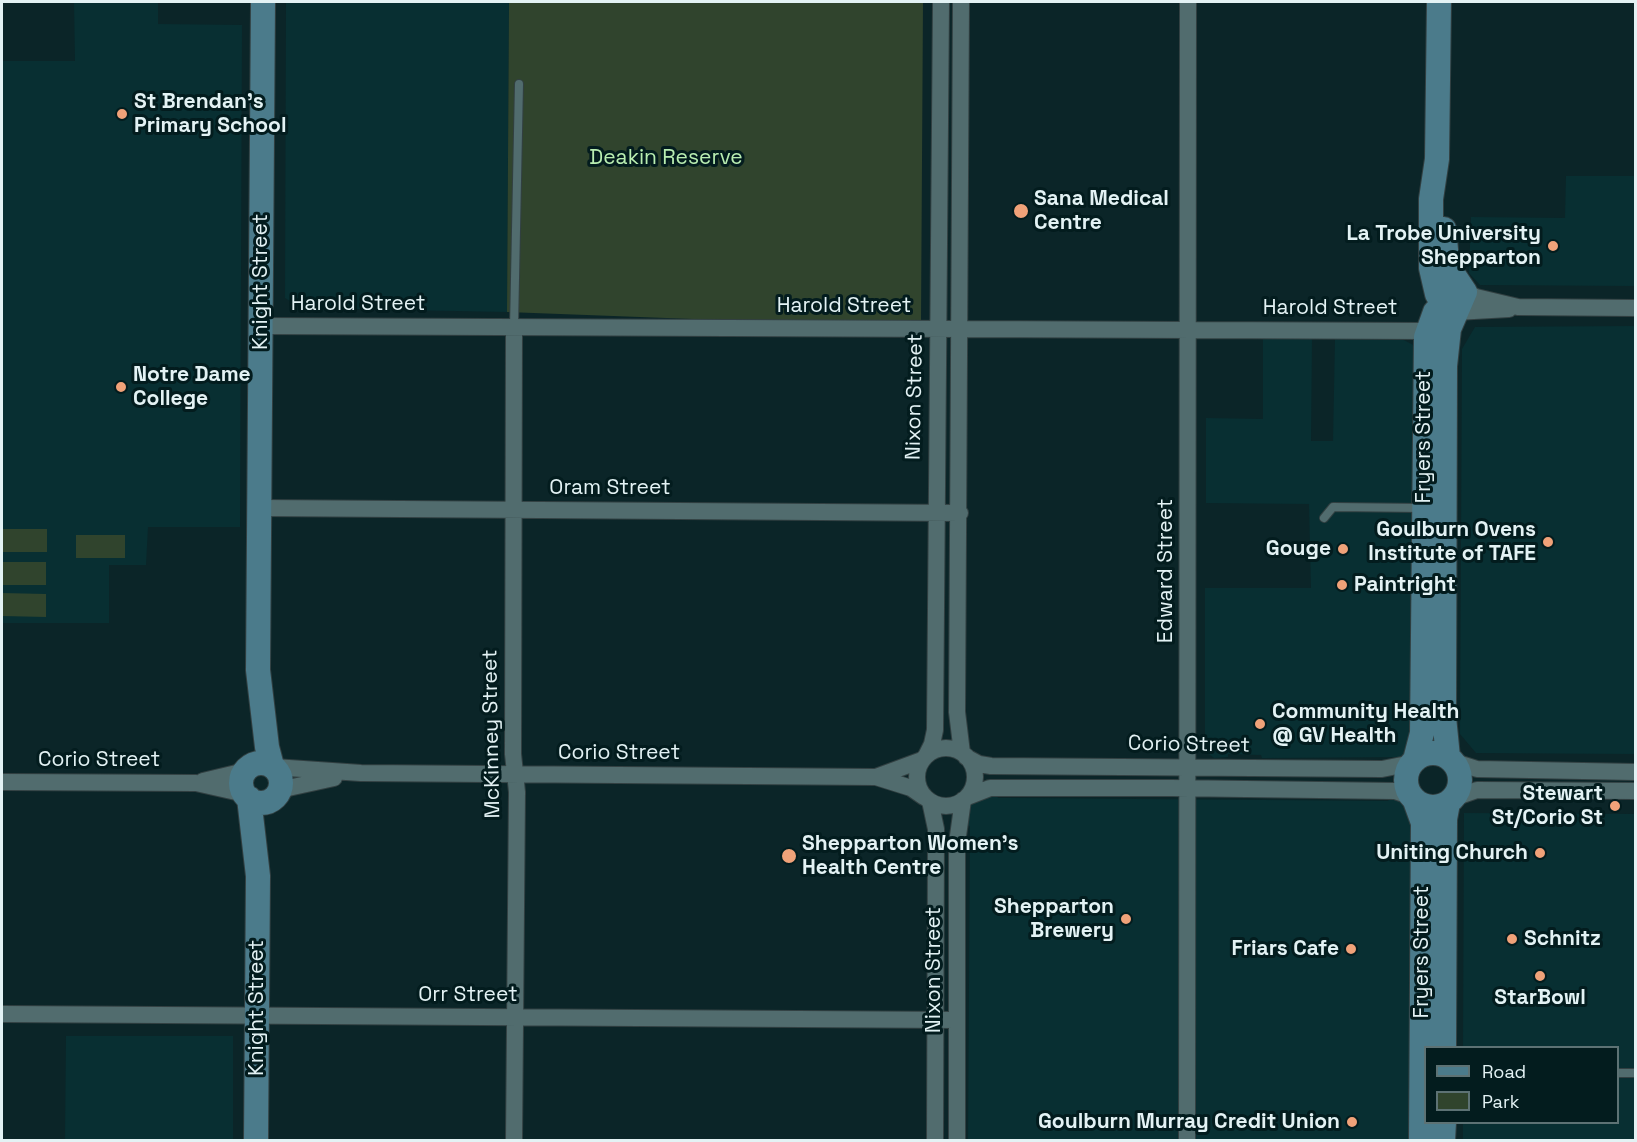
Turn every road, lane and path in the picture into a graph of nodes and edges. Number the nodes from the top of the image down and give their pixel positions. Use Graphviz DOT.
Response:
graph roads {
  1 [pos="264,2"];
  2 [pos="941,2"];
  3 [pos="961,2"];
  4 [pos="1188,2"];
  5 [pos="1438,2"];
  6 [pos="519,84"];
  7 [pos="1455,302"];
  8 [pos="1635,308"];
  9 [pos="261,326"];
  10 [pos="514,327"];
  11 [pos="938,329"];
  12 [pos="958,329"];
  13 [pos="1188,330"];
  14 [pos="1427,331"];
  15 [pos="1435,366"];
  16 [pos="260,508"];
  17 [pos="1424,508"];
  18 [pos="514,510"];
  19 [pos="936,513"];
  20 [pos="960,513"];
  21 [pos="1324,518"];
  22 [pos="1434,552"];
  23 [pos="964,755"];
  24 [pos="924,758"];
  25 [pos="1450,759"];
  26 [pos="1414,761"];
  27 [pos="1189,768"];
  28 [pos="1635,772"];
  29 [pos="361,773"];
  30 [pos="515,774"];
  31 [pos="876,777"];
  32 [pos="2,782"];
  33 [pos="261,782"];
  34 [pos="1189,788"];
  35 [pos="1635,791"];
  36 [pos="927,799"];
  37 [pos="965,799"];
  38 [pos="1414,799"];
  39 [pos="1451,801"];
  40 [pos="2,1014"];
  41 [pos="257,1016"];
  42 [pos="515,1017"];
  43 [pos="935,1020"];
  44 [pos="957,1020"];
  45 [pos="1444,1046"];
  46 [pos="1424,1071"];
  47 [pos="1619,1073"];
  48 [pos="1635,1073"];
  49 [pos="1444,1124"];
  50 [pos="256,1140"];
  51 [pos="514,1140"];
  52 [pos="934,1140"];
  53 [pos="957,1140"];
  54 [pos="1187,1140"];
  55 [pos="1421,1140"];
  56 [pos="1443,1140"];
  1 -- 9 [label="street, Knight Street"];
  2 -- 11 [label="street, Nixon Street"];
  3 -- 12 [label="street, Nixon Street"];
  4 -- 13 [label="street, Edward Street"];
  5 -- 7 [label="street"];
  6 -- 10 [label="lane"];
  7 -- 8 [label="street"];
  7 -- 14 [label="street, Fryers Street"];
  7 -- 15 [label="street, Fryers Street"];
  9 -- 10 [label="street, Harold Street"];
  9 -- 16 [label="street, Knight Street"];
  10 -- 11 [label="street, Harold Street"];
  10 -- 18 [label="street, McKinney Street"];
  11 -- 12 [label="street, Harold Street"];
  11 -- 19 [label="street, Nixon Street"];
  12 -- 13 [label="street, Harold Street"];
  12 -- 20 [label="street, Nixon Street"];
  13 -- 14 [label="street, Harold Street"];
  13 -- 27 [label="street, Edward Street"];
  14 -- 15 [label="street, Fryers Street"];
  15 -- 17 [label="street, Fryers Street"];
  15 -- 22 [label="street, Fryers Street"];
  16 -- 18 [label="street, Oram Street"];
  16 -- 33 [label="street, Knight Street"];
  17 -- 21 [label="lane"];
  17 -- 22 [label="street, Fryers Street"];
  18 -- 19 [label="street, Oram Street"];
  18 -- 30 [label="street, McKinney Street"];
  19 -- 20 [label="street, Oram Street"];
  19 -- 24 [label="street, Nixon Street"];
  20 -- 23 [label="street, Nixon Street"];
  22 -- 25 [label="street, Fryers Street"];
  22 -- 26 [label="street, Fryers Street"];
  23 -- 24 [label="street"];
  23 -- 27 [label="street, Corio Street"];
  23 -- 37 [label="street"];
  24 -- 31 [label="street, Corio Street"];
  24 -- 36 [label="street"];
  25 -- 26 [label="street"];
  25 -- 28 [label="street"];
  25 -- 39 [label="street"];
  26 -- 27 [label="street, Corio Street"];
  26 -- 38 [label="street"];
  27 -- 34 [label="street, Edward Street"];
  29 -- 30 [label="street, Corio Street"];
  29 -- 33 [label="street, Corio Street"];
  29 -- 33 [label="street, Corio Street"];
  30 -- 31 [label="street, Corio Street"];
  30 -- 42 [label="street, McKinney Street"];
  31 -- 36 [label="street, Corio Street"];
  32 -- 33 [label="street, Corio Street"];
  33 -- 41 [label="street, Knight Street"];
  34 -- 37 [label="street, Corio Street"];
  34 -- 38 [label="street, Corio Street"];
  34 -- 54 [label="street, Edward Street"];
  35 -- 39 [label="street"];
  36 -- 37 [label="street"];
  36 -- 43 [label="street, Nixon Street"];
  37 -- 44 [label="street, Nixon Street"];
  38 -- 39 [label="street"];
  38 -- 46 [label="street, Fryers Street"];
  39 -- 45 [label="street, Fryers Street"];
  40 -- 41 [label="street, Orr Street"];
  41 -- 42 [label="street, Orr Street"];
  41 -- 50 [label="street, Knight Street"];
  42 -- 43 [label="street, Orr Street"];
  42 -- 51 [label="street, McKinney Street"];
  43 -- 44 [label="street, Orr Street"];
  43 -- 52 [label="street, Nixon Street"];
  44 -- 53 [label="street, Nixon Street"];
  46 -- 55 [label="street, Fryers Street"];
  47 -- 48 [label="lane"];
  49 -- 56 [label="street"];
}
